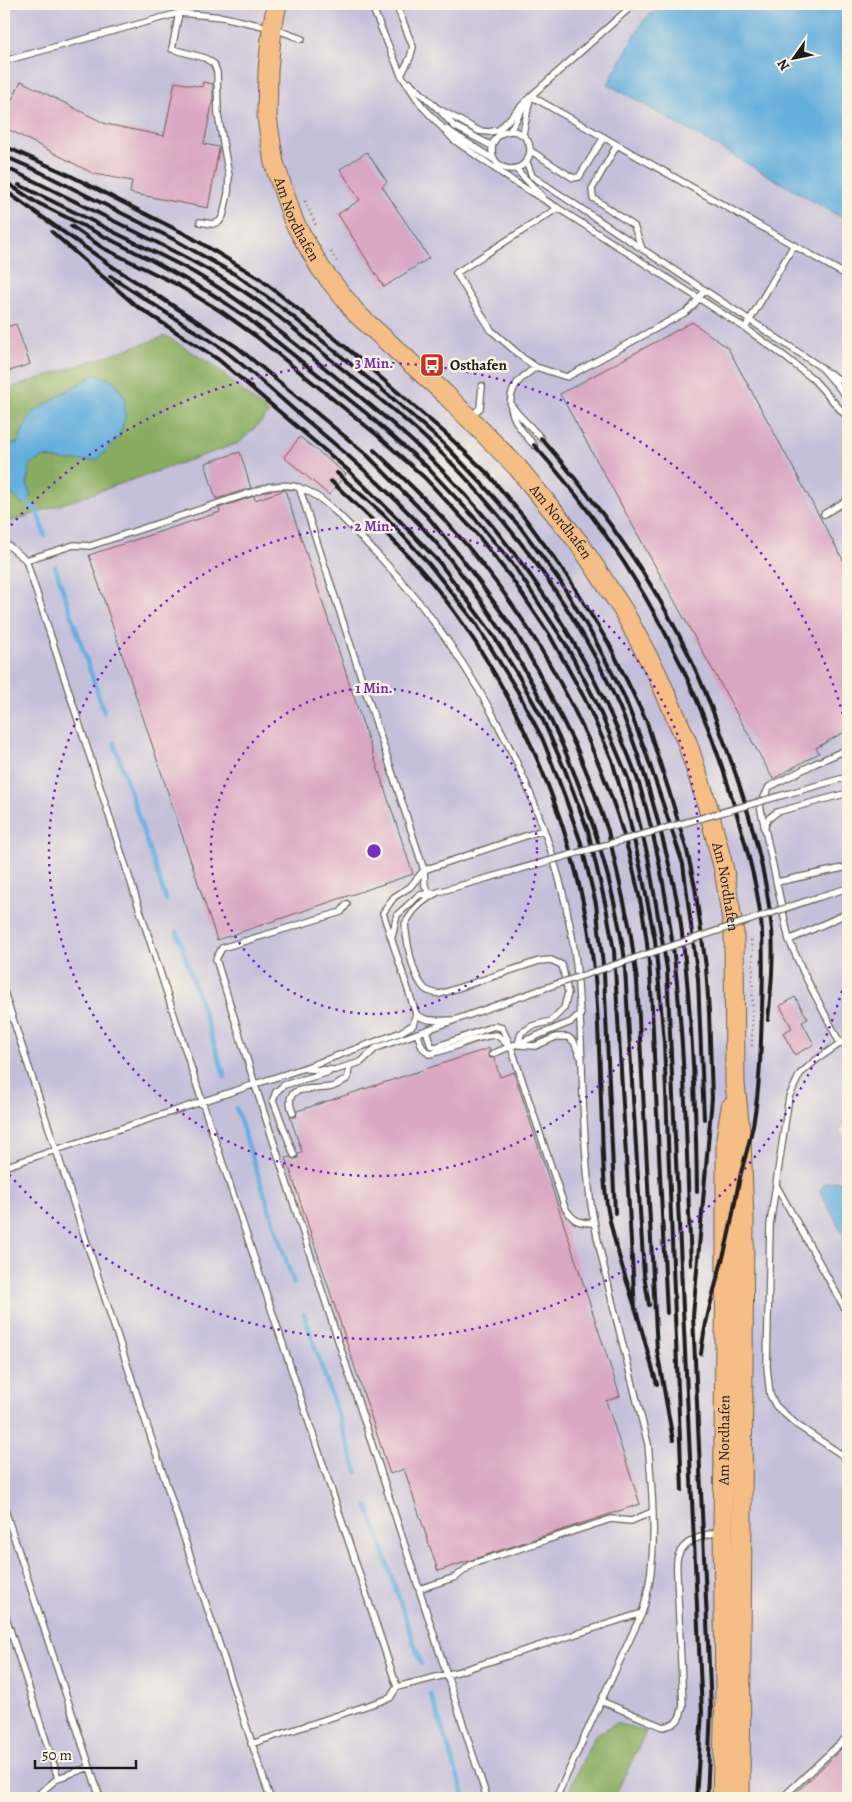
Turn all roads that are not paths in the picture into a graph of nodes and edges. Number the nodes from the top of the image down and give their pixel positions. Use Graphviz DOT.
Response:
graph roads {
  1 [pos="278,4"];
  2 [pos="371,4"];
  3 [pos="408,4"];
  4 [pos="634,4"];
  5 [pos="396,6"];
  6 [pos="179,13"];
  7 [pos="272,28"];
  8 [pos="302,39"];
  9 [pos="4,61"];
  10 [pos="401,75"];
  11 [pos="530,96"];
  12 [pos="437,108"];
  13 [pos="438,124"];
  14 [pos="510,130"];
  15 [pos="522,134"];
  16 [pos="604,137"];
  17 [pos="617,145"];
  18 [pos="492,146"];
  19 [pos="531,151"];
  20 [pos="494,159"];
  21 [pos="526,163"];
  22 [pos="516,169"];
  23 [pos="548,202"];
  24 [pos="558,208"];
  25 [pos="200,222"];
  26 [pos="794,245"];
  27 [pos="642,249"];
  28 [pos="848,276"];
  29 [pos="705,290"];
  30 [pos="699,299"];
  31 [pos="750,319"];
  32 [pos="745,328"];
  33 [pos="536,367"];
  34 [pos="822,368"];
  35 [pos="848,385"];
  36 [pos="482,386"];
  37 [pos="848,398"];
  38 [pos="510,403"];
  39 [pos="469,418"];
  40 [pos="848,418"];
  41 [pos="542,438"];
  42 [pos="534,445"];
  43 [pos="299,487"];
  44 [pos="848,500"];
  45 [pos="824,514"];
  46 [pos="4,542"];
  47 [pos="26,560"];
  48 [pos="848,749"];
  49 [pos="848,775"];
  50 [pos="848,793"];
  51 [pos="764,828"];
  52 [pos="543,830"];
  53 [pos="848,867"];
  54 [pos="424,870"];
  55 [pos="776,882"];
  56 [pos="848,888"];
  57 [pos="438,892"];
  58 [pos="430,894"];
  59 [pos="347,904"];
  60 [pos="848,913"];
  61 [pos="391,939"];
  62 [pos="789,940"];
  63 [pos="4,992"];
  64 [pos="581,1013"];
  65 [pos="416,1014"];
  66 [pos="454,1020"];
  67 [pos="426,1030"];
  68 [pos="417,1033"];
  69 [pos="848,1038"];
  70 [pos="840,1043"];
  71 [pos="518,1045"];
  72 [pos="511,1047"];
  73 [pos="492,1054"];
  74 [pos="582,1062"];
  75 [pos="349,1066"];
  76 [pos="304,1068"];
  77 [pos="335,1070"];
  78 [pos="735,1084"];
  79 [pos="255,1085"];
  80 [pos="202,1102"];
  81 [pos="293,1113"];
  82 [pos="57,1151"];
  83 [pos="294,1155"];
  84 [pos="4,1167"];
  85 [pos="776,1184"];
  86 [pos="594,1223"];
  87 [pos="848,1314"];
  88 [pos="848,1459"];
  89 [pos="4,1507"];
  90 [pos="652,1512"];
  91 [pos="723,1531"];
  92 [pos="419,1589"];
  93 [pos="4,1611"];
  94 [pos="642,1614"];
  95 [pos="447,1674"];
  96 [pos="397,1687"];
  97 [pos="601,1701"];
  98 [pos="848,1736"];
  99 [pos="251,1744"];
  100 [pos="90,1767"];
  101 [pos="58,1778"];
  102 [pos="34,1798"];
  103 [pos="100,1798"];
  104 [pos="270,1798"];
  105 [pos="487,1798"];
  106 [pos="556,1798"];
  107 [pos="722,1798"];
  108 [pos="740,1798"];
  109 [pos="782,1798"];
  1 -- 7 [label="main road, Am Nordhafen"];
  2 -- 10 [label="lane"];
  3 -- 5 [label="lane"];
  4 -- 11 [label="lane"];
  5 -- 10 [label="lane"];
  6 -- 7 [label="lane"];
  6 -- 9 [label="lane"];
  6 -- 25 [label="lane"];
  7 -- 8 [label="lane"];
  7 -- 39 [label="main road, Am Nordhafen"];
  10 -- 12 [label="lane"];
  10 -- 13 [label="lane"];
  11 -- 12 [label="lane"];
  11 -- 14 [label="lane"];
  11 -- 15 [label="lane"];
  11 -- 16 [label="lane"];
  12 -- 18 [label="lane"];
  13 -- 20 [label="lane"];
  13 -- 23 [label="lane"];
  14 -- 15 [label="lane"];
  14 -- 18 [label="lane"];
  15 -- 19 [label="lane"];
  16 -- 17 [label="lane"];
  16 -- 19 [label="lane"];
  17 -- 26 [label="lane"];
  17 -- 27 [label="lane"];
  18 -- 20 [label="lane"];
  19 -- 21 [label="lane"];
  20 -- 22 [label="lane"];
  21 -- 22 [label="lane"];
  21 -- 27 [label="lane"];
  22 -- 23 [label="lane"];
  23 -- 24 [label="lane"];
  24 -- 30 [label="lane"];
  24 -- 33 [label="lane"];
  26 -- 28 [label="lane"];
  26 -- 31 [label="lane"];
  27 -- 29 [label="lane"];
  29 -- 30 [label="lane"];
  29 -- 31 [label="lane"];
  30 -- 32 [label="lane"];
  30 -- 33 [label="lane"];
  31 -- 32 [label="lane"];
  31 -- 34 [label="lane"];
  32 -- 40 [label="lane"];
  33 -- 38 [label="lane"];
  34 -- 35 [label="lane"];
  34 -- 37 [label="lane"];
  36 -- 39 [label="lane"];
  38 -- 41 [label="lane"];
  38 -- 42 [label="lane"];
  39 -- 78 [label="main road, Am Nordhafen"];
  43 -- 47 [label="lane"];
  43 -- 52 [label="lane"];
  43 -- 54 [label="lane"];
  44 -- 45 [label="lane"];
  46 -- 47 [label="lane"];
  47 -- 80 [label="lane"];
  48 -- 51 [label="lane"];
  49 -- 57 [label="lane, bridge"];
  50 -- 51 [label="lane"];
  51 -- 55 [label="lane"];
  52 -- 54 [label="lane"];
  52 -- 64 [label="lane"];
  53 -- 55 [label="lane"];
  54 -- 58 [label="lane"];
  54 -- 61 [label="lane"];
  55 -- 62 [label="lane"];
  56 -- 66 [label="lane, bridge"];
  57 -- 58 [label="lane"];
  57 -- 71 [label="lane"];
  58 -- 61 [label="lane"];
  59 -- 79 [label="lane"];
  60 -- 62 [label="lane"];
  61 -- 65 [label="lane"];
  62 -- 70 [label="lane"];
  63 -- 82 [label="lane"];
  64 -- 71 [label="lane"];
  64 -- 74 [label="lane"];
  65 -- 66 [label="lane"];
  65 -- 76 [label="lane"];
  66 -- 67 [label="lane"];
  67 -- 68 [label="lane"];
  67 -- 72 [label="lane"];
  68 -- 72 [label="lane"];
  68 -- 75 [label="lane"];
  69 -- 70 [label="lane"];
  70 -- 85 [label="lane"];
  71 -- 72 [label="lane"];
  71 -- 74 [label="lane"];
  72 -- 73 [label="lane"];
  72 -- 86 [label="lane"];
  74 -- 86 [label="lane"];
  75 -- 77 [label="lane"];
  75 -- 81 [label="lane"];
  76 -- 77 [label="lane"];
  76 -- 79 [label="lane"];
  77 -- 83 [label="lane"];
  78 -- 91 [label="main road, Am Nordhafen"];
  78 -- 108 [label="main road, Am Nordhafen"];
  79 -- 80 [label="lane"];
  79 -- 92 [label="lane"];
  80 -- 82 [label="lane"];
  80 -- 96 [label="lane"];
  82 -- 84 [label="lane"];
  82 -- 99 [label="lane"];
  85 -- 87 [label="lane"];
  85 -- 88 [label="lane"];
  86 -- 90 [label="lane"];
  89 -- 100 [label="lane"];
  90 -- 92 [label="lane"];
  90 -- 94 [label="lane"];
  91 -- 97 [label="lane"];
  91 -- 107 [label="main road, Am Nordhafen"];
  92 -- 95 [label="lane"];
  93 -- 101 [label="lane"];
  94 -- 95 [label="lane"];
  94 -- 97 [label="lane"];
  95 -- 96 [label="lane"];
  95 -- 105 [label="lane"];
  96 -- 99 [label="lane"];
  97 -- 106 [label="lane"];
  98 -- 109 [label="lane"];
  99 -- 104 [label="lane"];
  100 -- 101 [label="lane"];
  100 -- 103 [label="lane"];
  101 -- 102 [label="lane"];
}
